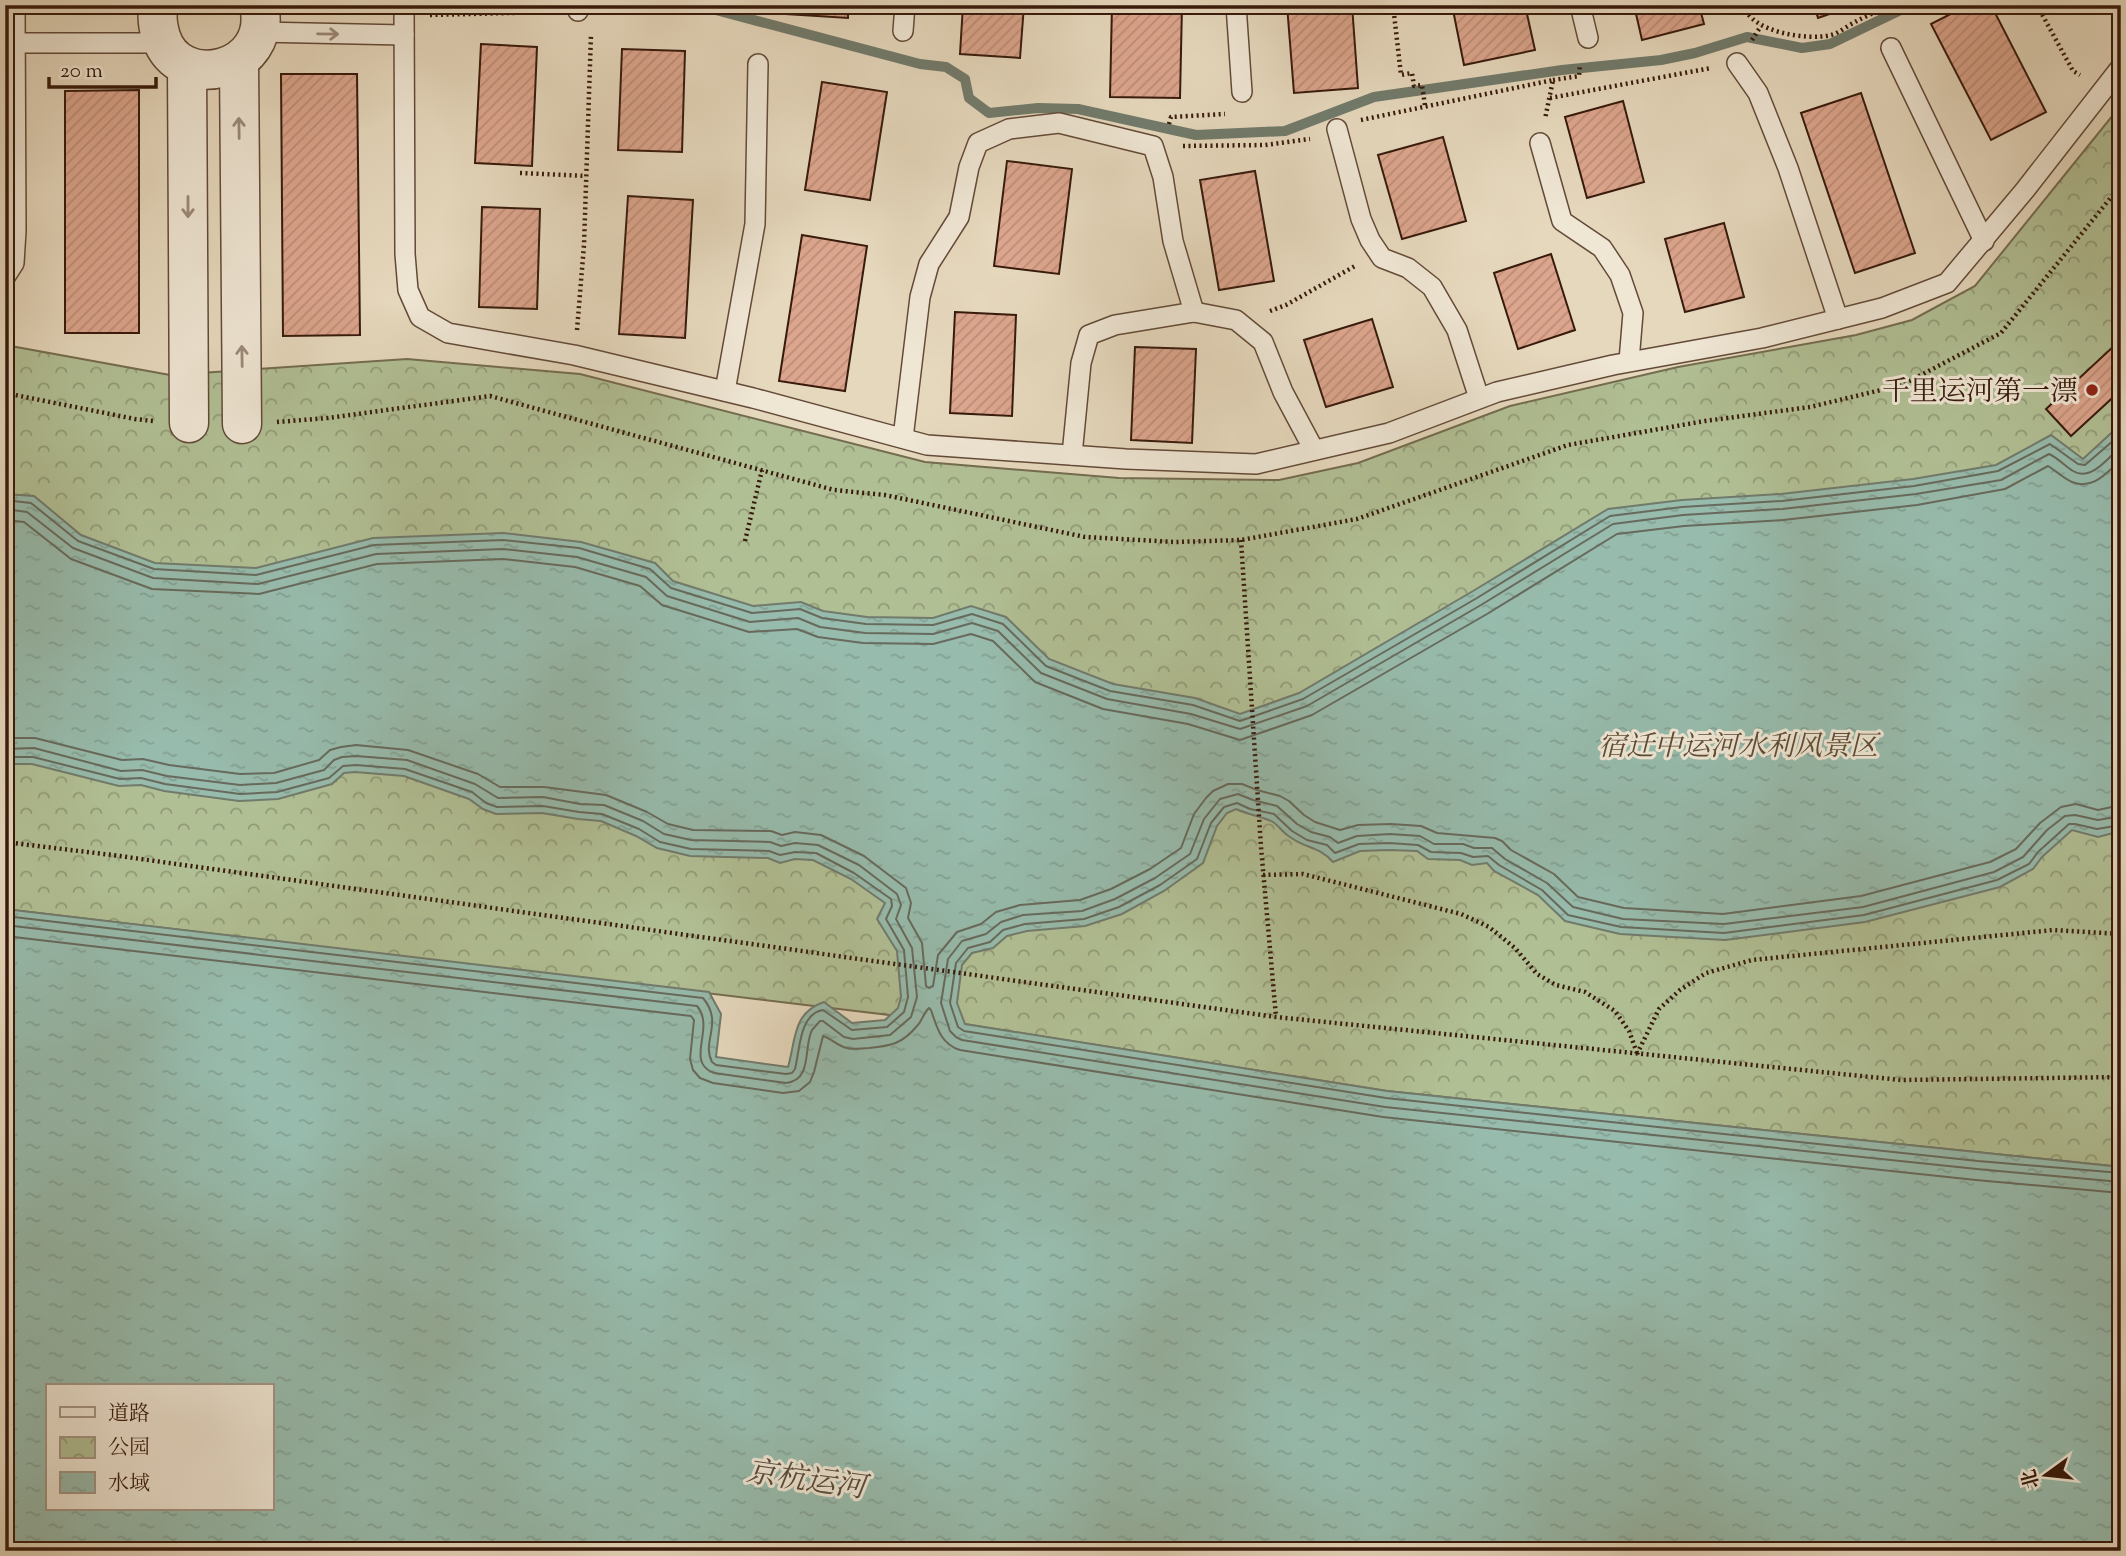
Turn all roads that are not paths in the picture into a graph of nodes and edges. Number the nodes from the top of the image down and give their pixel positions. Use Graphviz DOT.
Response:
graph roads {
  1 [pos="15,5"];
  2 [pos="159,5"];
  3 [pos="905,5"];
  4 [pos="1236,5"];
  5 [pos="1580,5"];
  6 [pos="404,19"];
  7 [pos="903,31"];
  8 [pos="252,33"];
  9 [pos="1588,38"];
  10 [pos="16,43"];
  11 [pos="1891,48"];
  12 [pos="175,54"];
  13 [pos="758,64"];
  14 [pos="1737,64"];
  15 [pos="2121,67"];
  16 [pos="1242,92"];
  17 [pos="1337,130"];
  18 [pos="1540,143"];
  19 [pos="1984,241"];
  20 [pos="5,277"];
  21 [pos="1194,312"];
  22 [pos="1838,319"];
  23 [pos="1629,361"];
  24 [pos="725,391"];
  25 [pos="1479,398"];
  26 [pos="189,423"];
  27 [pos="242,424"];
  28 [pos="904,438"];
  29 [pos="1314,450"];
  30 [pos="1072,455"];
  1 -- 10 [label="lane"];
  2 -- 12 [label="street"];
  3 -- 7 [label="lane"];
  4 -- 16 [label="lane"];
  5 -- 9 [label="lane"];
  8 -- 6 [label="lane, one-way"];
  6 -- 24 [label="lane"];
  8 -- 12 [label="street"];
  27 -- 8 [label="street, one-way"];
  10 -- 12 [label="lane"];
  10 -- 20 [label="lane"];
  11 -- 19 [label="lane"];
  12 -- 26 [label="street, one-way"];
  13 -- 24 [label="lane"];
  14 -- 22 [label="lane"];
  15 -- 19 [label="lane"];
  17 -- 25 [label="lane"];
  18 -- 23 [label="lane"];
  19 -- 22 [label="lane"];
  21 -- 28 [label="lane"];
  21 -- 29 [label="lane"];
  21 -- 30 [label="lane"];
  22 -- 23 [label="lane"];
  23 -- 25 [label="lane"];
  24 -- 28 [label="lane"];
  25 -- 29 [label="lane"];
  28 -- 30 [label="lane"];
  29 -- 30 [label="lane"];
}
